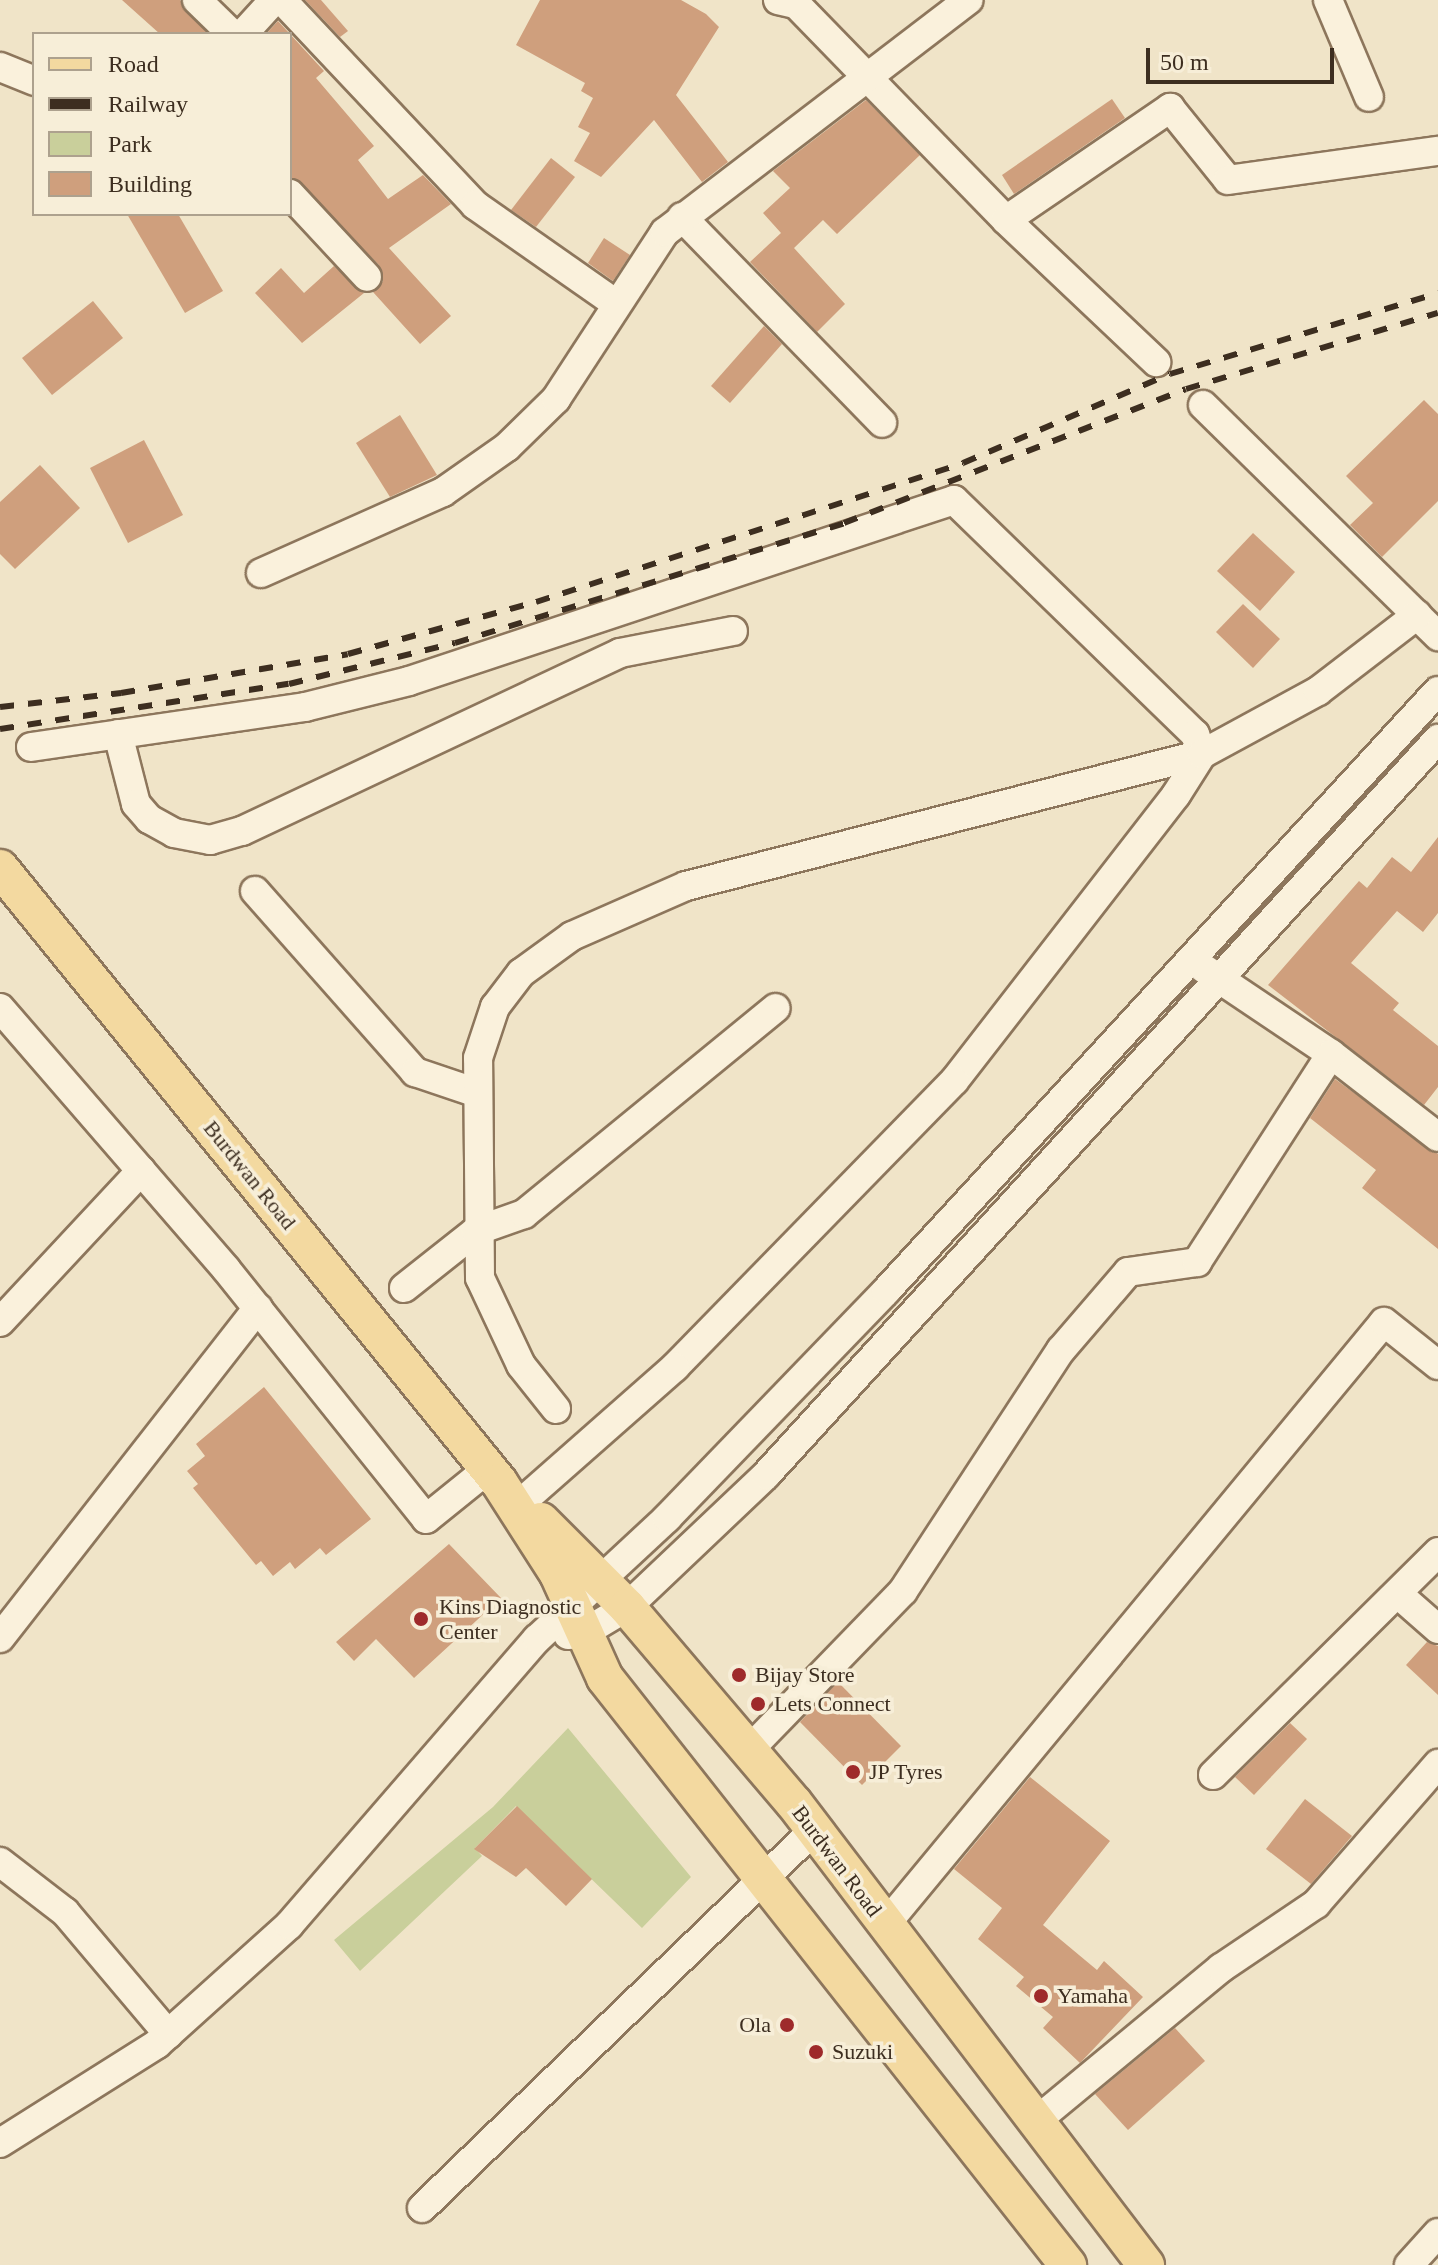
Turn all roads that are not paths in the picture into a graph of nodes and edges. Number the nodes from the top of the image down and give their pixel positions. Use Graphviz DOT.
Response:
graph roads {
  1 [pos="197,0"];
  2 [pos="274,0"];
  3 [pos="282,0"];
  4 [pos="778,0"];
  5 [pos="968,0"];
  6 [pos="1328,0"];
  7 [pos="230,32"];
  8 [pos="245,32"];
  9 [pos="0,67"];
  10 [pos="869,78"];
  11 [pos="32,80"];
  12 [pos="1369,97"];
  13 [pos="1438,151"];
  14 [pos="292,196"];
  15 [pos="682,217"];
  16 [pos="1006,220"];
  17 [pos="367,277"];
  18 [pos="615,303"];
  19 [pos="1156,362"];
  20 [pos="1203,405"];
  21 [pos="882,423"];
  22 [pos="261,573"];
  23 [pos="1417,615"];
  24 [pos="733,631"];
  25 [pos="1438,636"];
  26 [pos="1438,691"];
  27 [pos="118,734"];
  28 [pos="1438,739"];
  29 [pos="31,747"];
  30 [pos="1202,754"];
  31 [pos="0,868"];
  32 [pos="255,891"];
  33 [pos="1193,960"];
  34 [pos="1217,980"];
  35 [pos="0,1008"];
  36 [pos="776,1008"];
  37 [pos="1331,1054"];
  38 [pos="477,1093"];
  39 [pos="1438,1137"];
  40 [pos="141,1171"];
  41 [pos="476,1231"];
  42 [pos="404,1288"];
  43 [pos="258,1308"];
  44 [pos="0,1322"];
  45 [pos="1438,1365"];
  46 [pos="556,1409"];
  47 [pos="503,1485"];
  48 [pos="1438,1552"];
  49 [pos="602,1579"];
  50 [pos="1398,1594"];
  51 [pos="627,1607"];
  52 [pos="576,1621"];
  53 [pos="1438,1629"];
  54 [pos="0,1638"];
  55 [pos="749,1750"];
  56 [pos="1438,1764"];
  57 [pos="1213,1775"];
  58 [pos="814,1830"];
  59 [pos="0,1862"];
  60 [pos="762,1877"];
  61 [pos="886,1924"];
  62 [pos="168,2034"];
  63 [pos="1036,2121"];
  64 [pos="0,2143"];
  65 [pos="422,2208"];
  66 [pos="1438,2233"];
  67 [pos="1068,2265"];
  68 [pos="1146,2265"];
  69 [pos="1409,2265"];
  1 -- 7 [label="street"];
  2 -- 8 [label="street"];
  3 -- 18 [label="street"];
  4 -- 10 [label="street"];
  5 -- 10 [label="street"];
  6 -- 12 [label="street"];
  9 -- 11 [label="street"];
  10 -- 15 [label="street"];
  10 -- 16 [label="street"];
  13 -- 16 [label="street"];
  14 -- 17 [label="street"];
  15 -- 18 [label="street"];
  15 -- 21 [label="street"];
  16 -- 19 [label="street"];
  18 -- 22 [label="street"];
  20 -- 23 [label="street"];
  23 -- 25 [label="street"];
  23 -- 30 [label="street"];
  24 -- 27 [label="street"];
  26 -- 33 [label="street"];
  27 -- 29 [label="street"];
  27 -- 30 [label="street"];
  28 -- 34 [label="street"];
  30 -- 38 [label="street"];
  30 -- 47 [label="street"];
  31 -- 47 [label="main road, Burdwan Road"];
  32 -- 38 [label="street"];
  33 -- 34 [label="street"];
  33 -- 49 [label="street"];
  34 -- 37 [label="street"];
  34 -- 51 [label="street"];
  35 -- 40 [label="street"];
  36 -- 41 [label="street"];
  37 -- 39 [label="street"];
  37 -- 55 [label="street"];
  38 -- 41 [label="street"];
  40 -- 43 [label="street"];
  40 -- 44 [label="street"];
  41 -- 42 [label="street"];
  41 -- 46 [label="street"];
  43 -- 47 [label="street"];
  43 -- 54 [label="street"];
  45 -- 61 [label="street"];
  47 -- 49 [label="main road, Burdwan Road"];
  47 -- 52 [label="main road, Burdwan Road"];
  48 -- 50 [label="street"];
  49 -- 51 [label="main road, Burdwan Road"];
  49 -- 52 [label="street"];
  50 -- 53 [label="street"];
  50 -- 57 [label="street"];
  51 -- 52 [label="street"];
  51 -- 55 [label="main road, Burdwan Road"];
  52 -- 60 [label="main road, Burdwan Road"];
  52 -- 62 [label="street"];
  55 -- 58 [label="main road, Burdwan Road"];
  56 -- 63 [label="street"];
  58 -- 60 [label="street"];
  58 -- 61 [label="main road, Burdwan Road"];
  59 -- 62 [label="street"];
  60 -- 65 [label="street"];
  60 -- 67 [label="main road, Burdwan Road"];
  61 -- 63 [label="main road, Burdwan Road"];
  62 -- 64 [label="street"];
  63 -- 68 [label="main road, Burdwan Road"];
  66 -- 69 [label="street"];
}
